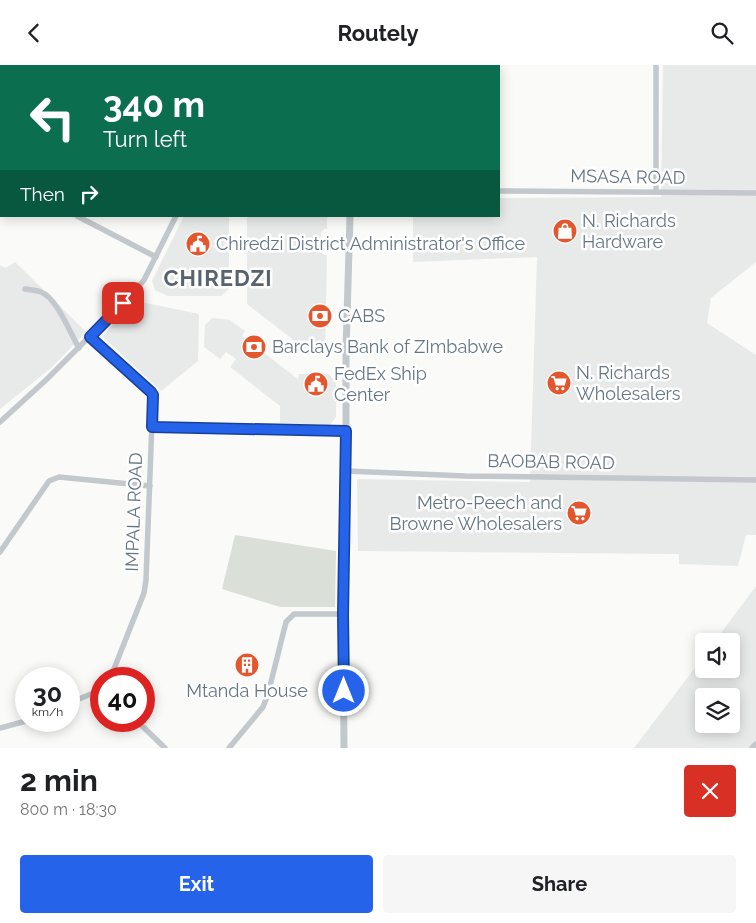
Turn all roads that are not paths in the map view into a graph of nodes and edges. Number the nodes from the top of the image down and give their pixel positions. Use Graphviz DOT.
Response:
graph roads {
  1 [pos="656,65"];
  2 [pos="500,191"];
  3 [pos="656,192"];
  4 [pos="756,193"];
  5 [pos="79,217"];
  6 [pos="176,217"];
  7 [pos="350,217"];
  8 [pos="156,257"];
  9 [pos="25,289"];
  10 [pos="90,337"];
  11 [pos="79,347"];
  12 [pos="0,422"];
  13 [pos="152,427"];
  14 [pos="346,431"];
  15 [pos="346,471"];
  16 [pos="756,479"];
  17 [pos="150,486"];
  18 [pos="0,552"];
  19 [pos="343,614"];
  20 [pos="115,667"];
  21 [pos="15,724"];
  22 [pos="0,728"];
  23 [pos="148,732"];
  24 [pos="756,745"];
  25 [pos="165,748"];
  26 [pos="228,748"];
  27 [pos="344,748"];
  28 [pos="753,748"];
  1 -- 3 [label="street"];
  2 -- 3 [label="street, MSASA ROAD"];
  3 -- 4 [label="street, MSASA ROAD"];
  5 -- 8 [label="street"];
  6 -- 8 [label="street"];
  7 -- 14 [label="street"];
  8 -- 10 [label="street"];
  9 -- 11 [label="street"];
  10 -- 11 [label="street"];
  10 -- 13 [label="street, IMPALA ROAD"];
  11 -- 12 [label="street"];
  13 -- 14 [label="street"];
  13 -- 17 [label="street, IMPALA ROAD"];
  14 -- 15 [label="street"];
  15 -- 16 [label="street, BAOBAB ROAD"];
  15 -- 19 [label="street"];
  17 -- 18 [label="street"];
  17 -- 20 [label="street, IMPALA ROAD"];
  19 -- 26 [label="street"];
  19 -- 27 [label="street"];
  21 -- 22 [label="street"];
  23 -- 25 [label="street"];
  24 -- 28 [label="street"];
}
